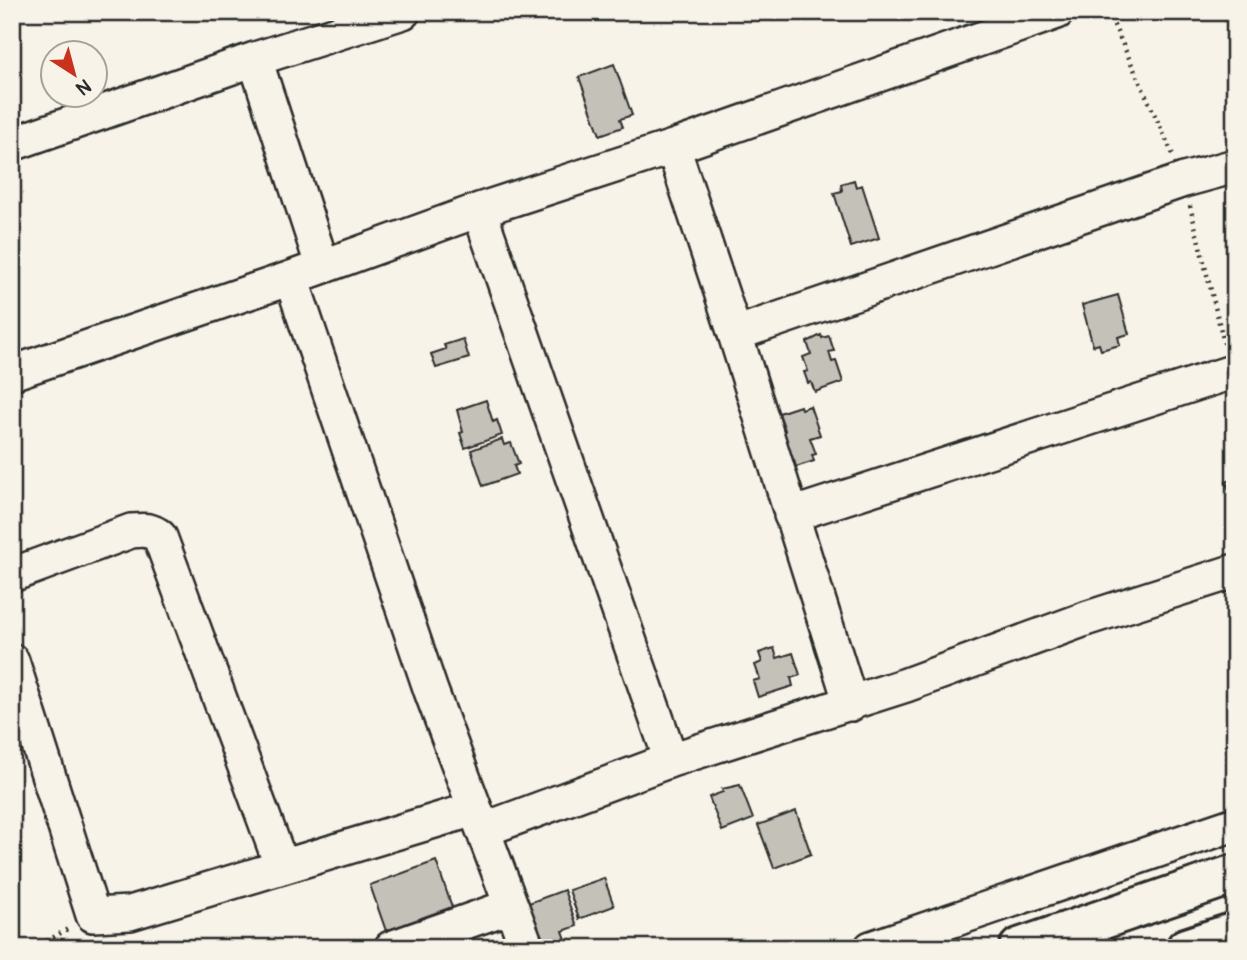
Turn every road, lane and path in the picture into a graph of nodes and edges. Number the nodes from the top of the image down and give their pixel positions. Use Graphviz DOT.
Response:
graph roads {
  1 [pos="403,12"];
  2 [pos="1057,12"];
  3 [pos="254,59"];
  4 [pos="12,144"];
  5 [pos="673,147"];
  6 [pos="1235,166"];
  7 [pos="480,210"];
  8 [pos="323,265"];
  9 [pos="291,278"];
  10 [pos="736,334"];
  11 [pos="1235,371"];
  12 [pos="12,373"];
  13 [pos="791,515"];
  14 [pos="1235,571"];
  15 [pos="12,575"];
  16 [pos="12,661"];
  17 [pos="851,704"];
  18 [pos="671,760"];
  19 [pos="479,820"];
  20 [pos="1235,824"];
  21 [pos="1169,846"];
  22 [pos="282,867"];
  23 [pos="1235,874"];
  24 [pos="1181,892"];
  25 [pos="511,906"];
  26 [pos="93,915"];
  27 [pos="1235,932"];
  28 [pos="35,948"];
  29 [pos="391,948"];
  30 [pos="527,948"];
  31 [pos="871,948"];
  32 [pos="1019,948"];
  33 [pos="1186,948"];
  1 -- 3 [label="street"];
  2 -- 5 [label="street"];
  3 -- 4 [label="street"];
  3 -- 8 [label="street"];
  5 -- 7 [label="street"];
  5 -- 10 [label="street"];
  6 -- 10 [label="street"];
  7 -- 8 [label="street"];
  7 -- 18 [label="street"];
  8 -- 9 [label="street"];
  9 -- 12 [label="street"];
  9 -- 19 [label="street"];
  10 -- 13 [label="street"];
  11 -- 13 [label="street"];
  13 -- 17 [label="street"];
  14 -- 17 [label="street"];
  15 -- 22 [label="street"];
  16 -- 26 [label="street"];
  17 -- 18 [label="street"];
  18 -- 19 [label="street"];
  19 -- 22 [label="street"];
  19 -- 25 [label="street"];
  20 -- 21 [label="street"];
  21 -- 24 [label="street"];
  21 -- 31 [label="street"];
  22 -- 26 [label="street"];
  23 -- 24 [label="main road"];
  24 -- 32 [label="main road"];
  25 -- 29 [label="street"];
  25 -- 30 [label="street"];
  26 -- 28 [label="path"];
  27 -- 33 [label="main road"];
}
